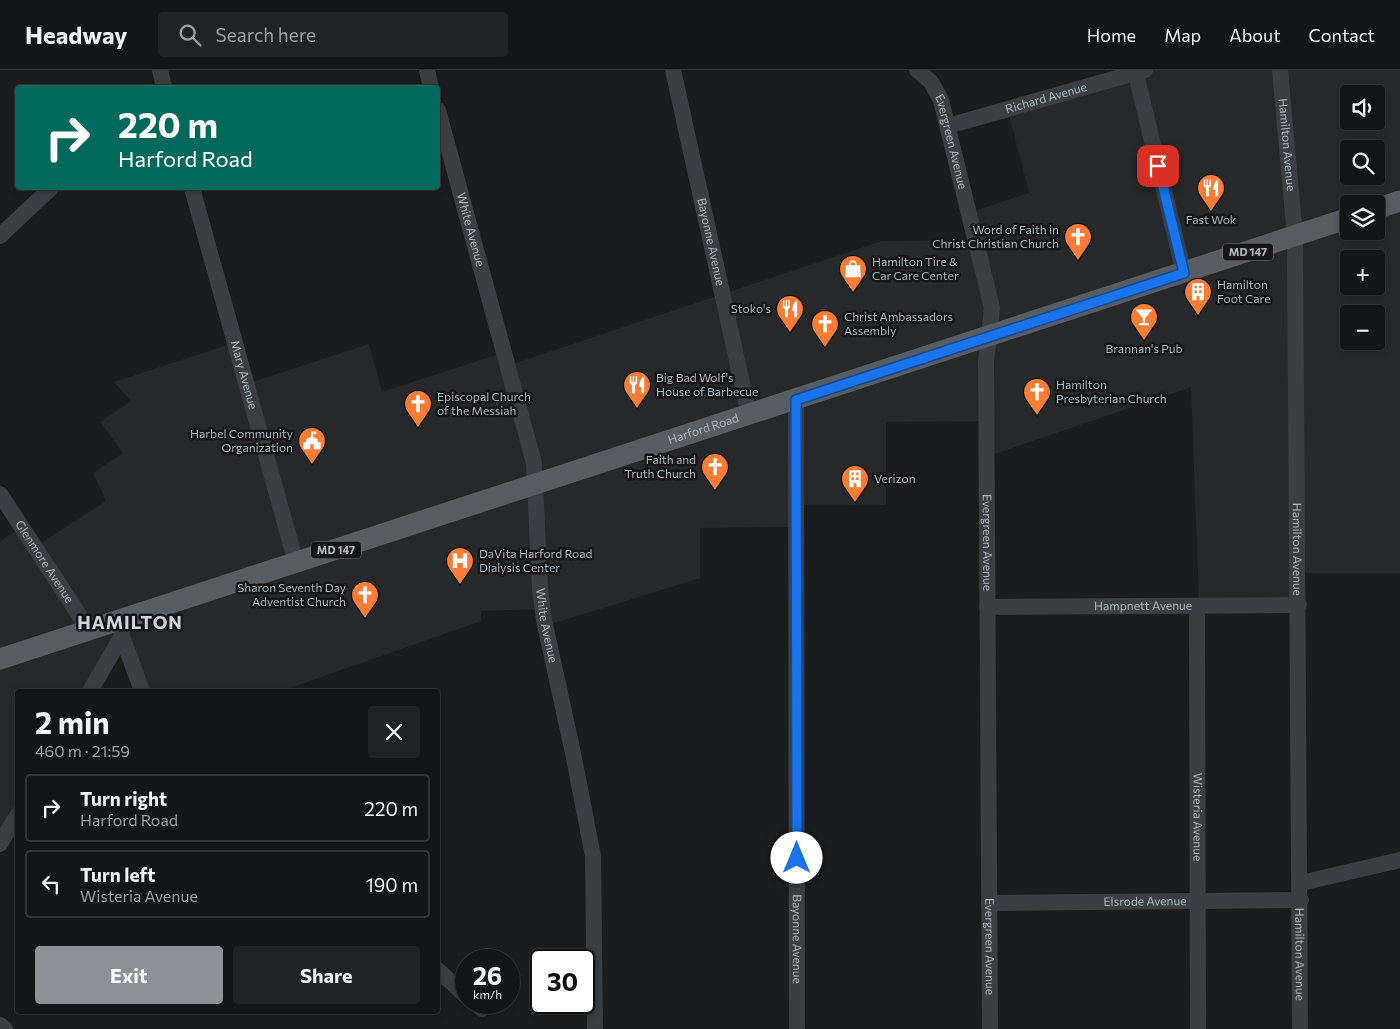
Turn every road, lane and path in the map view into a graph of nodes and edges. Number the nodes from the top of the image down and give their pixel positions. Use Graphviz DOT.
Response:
graph roads {
  1 [pos="427,70"];
  2 [pos="673,70"];
  3 [pos="916,70"];
  4 [pos="1280,70"];
  5 [pos="1139,71"];
  6 [pos="431,85"];
  7 [pos="440,117"];
  8 [pos="948,126"];
  9 [pos="49,190"];
  10 [pos="193,190"];
  11 [pos="1400,201"];
  12 [pos="1385,206"];
  13 [pos="1340,221"];
  14 [pos="0,236"];
  15 [pos="1295,236"];
  16 [pos="1184,273"];
  17 [pos="989,337"];
  18 [pos="796,400"];
  19 [pos="749,415"];
  20 [pos="535,485"];
  21 [pos="0,494"];
  22 [pos="296,563"];
  23 [pos="1299,605"];
  24 [pos="1197,606"];
  25 [pos="987,607"];
  26 [pos="122,628"];
  27 [pos="89,630"];
  28 [pos="0,659"];
  29 [pos="91,689"];
  30 [pos="141,689"];
  31 [pos="15,819"];
  32 [pos="0,844"];
  33 [pos="1400,860"];
  34 [pos="1301,883"];
  35 [pos="1198,900"];
  36 [pos="1301,900"];
  37 [pos="989,903"];
  38 [pos="440,972"];
  39 [pos="455,986"];
  40 [pos="0,1025"];
  41 [pos="5,1029"];
  42 [pos="595,1029"];
  43 [pos="798,1029"];
  44 [pos="990,1029"];
  45 [pos="1198,1029"];
  46 [pos="1300,1029"];
  1 -- 6 [label="street"];
  2 -- 19 [label="street, Bayonne Avenue"];
  3 -- 8 [label="street, Evergreen Avenue"];
  4 -- 15 [label="street, Hamilton Avenue"];
  5 -- 8 [label="street, Richard Avenue"];
  5 -- 16 [label="street"];
  7 -- 20 [label="street, White Avenue"];
  8 -- 17 [label="street, Evergreen Avenue"];
  9 -- 14 [label="street"];
  10 -- 22 [label="street, Mary Avenue"];
  11 -- 12 [label="main road"];
  13 -- 15 [label="main road, Harford Road / MD 147"];
  15 -- 16 [label="main road, Harford Road / MD 147"];
  15 -- 23 [label="street, Hamilton Avenue"];
  16 -- 17 [label="main road, Harford Road / MD 147"];
  17 -- 18 [label="main road, Harford Road / MD 147"];
  17 -- 25 [label="street, Evergreen Avenue"];
  18 -- 19 [label="main road, Harford Road / MD 147"];
  18 -- 43 [label="street, Bayonne Avenue"];
  19 -- 20 [label="main road, Harford Road / MD 147"];
  20 -- 22 [label="main road, Harford Road / MD 147"];
  20 -- 42 [label="street, White Avenue"];
  21 -- 27 [label="street, Glenmore Avenue"];
  22 -- 26 [label="main road, Harford Road / MD 147"];
  23 -- 24 [label="street, Hampnett Avenue"];
  23 -- 34 [label="street, Hamilton Avenue"];
  24 -- 25 [label="street, Hampnett Avenue"];
  24 -- 35 [label="street, Wisteria Avenue"];
  25 -- 37 [label="street, Evergreen Avenue"];
  26 -- 27 [label="main road, Harford Road / MD 147"];
  26 -- 29 [label="street"];
  26 -- 30 [label="street"];
  27 -- 28 [label="main road, Harford Road / MD 147"];
  31 -- 32 [label="street"];
  33 -- 34 [label="street"];
  34 -- 36 [label="street, Hamilton Avenue"];
  35 -- 36 [label="street, Elsrode Avenue"];
  35 -- 37 [label="street, Elsrode Avenue"];
  35 -- 45 [label="street, Wisteria Avenue"];
  36 -- 46 [label="street, Hamilton Avenue"];
  37 -- 44 [label="street, Evergreen Avenue"];
  38 -- 39 [label="street"];
  40 -- 41 [label="street"];
}
